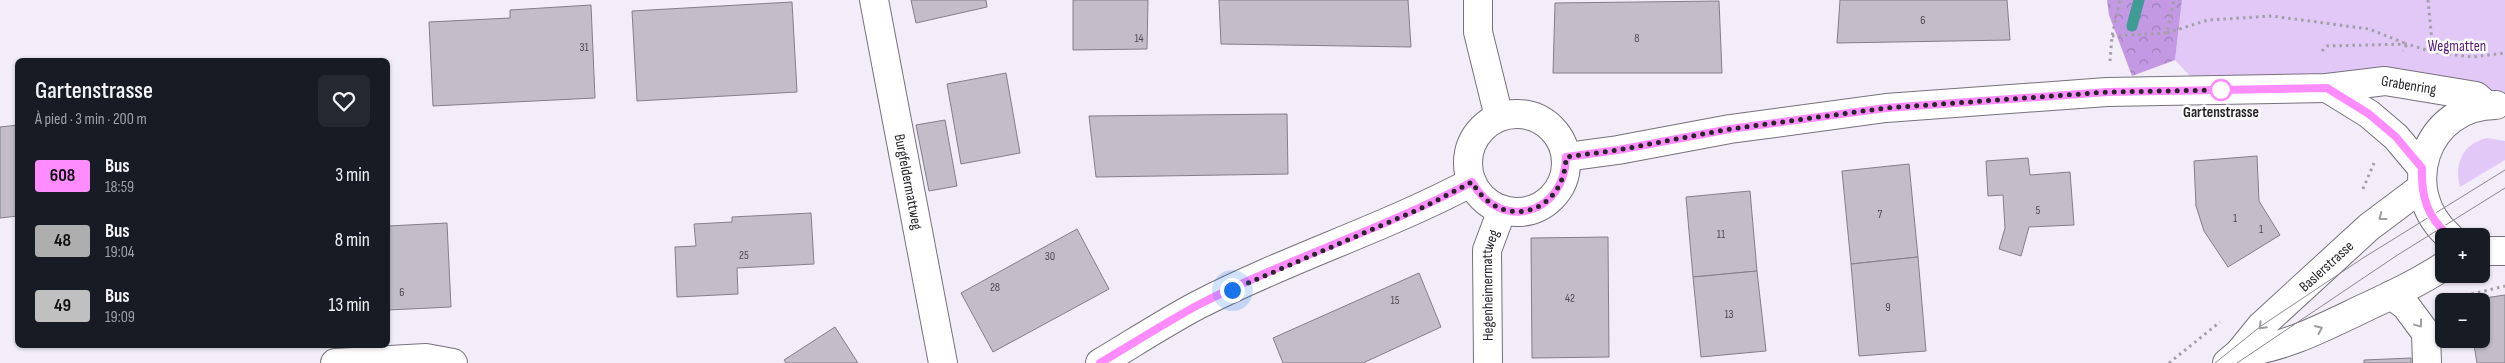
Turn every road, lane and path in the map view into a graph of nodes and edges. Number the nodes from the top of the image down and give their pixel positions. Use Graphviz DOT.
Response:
graph roads {
  1 [pos="874,0"];
  2 [pos="1478,0"];
  3 [pos="2120,0"];
  4 [pos="2174,0"];
  5 [pos="2428,0"];
  6 [pos="2167,33"];
  7 [pos="2112,36"];
  8 [pos="2407,44"];
  9 [pos="2322,51"];
  10 [pos="2432,52"];
  11 [pos="2505,54"];
  12 [pos="2110,63"];
  13 [pos="2385,81"];
  14 [pos="2327,88"];
  15 [pos="2495,105"];
  16 [pos="1499,117"];
  17 [pos="1566,157"];
  18 [pos="2421,178"];
  19 [pos="1472,182"];
  20 [pos="1502,210"];
  21 [pos="2442,228"];
  22 [pos="2490,250"];
  23 [pos="2505,251"];
  24 [pos="2435,272"];
  25 [pos="2505,286"];
  26 [pos="2476,293"];
  27 [pos="2392,295"];
  28 [pos="2233,358"];
  29 [pos="335,363"];
  30 [pos="453,363"];
  31 [pos="943,363"];
  32 [pos="1100,363"];
  33 [pos="1488,363"];
  34 [pos="2427,363"];
  1 -- 31 [label="main road, Burgfeldermattweg"];
  2 -- 16 [label="main road"];
  3 -- 7 [label="path"];
  4 -- 6 [label="path"];
  5 -- 10 [label="path"];
  6 -- 7 [label="path"];
  6 -- 8 [label="path"];
  7 -- 12 [label="path"];
  8 -- 9 [label="path"];
  8 -- 10 [label="path"];
  8 -- 13 [label="path"];
  10 -- 11 [label="path"];
  13 -- 14 [label="main road, Grabenring"];
  13 -- 15 [label="main road, Grabenring"];
  14 -- 17 [label="main road, Grabenring"];
  14 -- 18 [label="main road"];
  15 -- 18 [label="main road"];
  16 -- 17 [label="main road"];
  16 -- 19 [label="main road"];
  17 -- 20 [label="main road"];
  18 -- 21 [label="main road"];
  18 -- 28 [label="main road, Baslerstrasse, one-way"];
  19 -- 20 [label="main road"];
  19 -- 32 [label="main road"];
  20 -- 33 [label="main road, Hegenheimermattweg"];
  22 -- 23 [label="main road"];
  24 -- 27 [label="main road, Baslerstrasse"];
  25 -- 26 [label="path"];
  28 -- 27 [label="main road, Baslerstrasse, one-way"];
  27 -- 34 [label="main road, one-way"];
  29 -- 30 [label="main road"];
}
